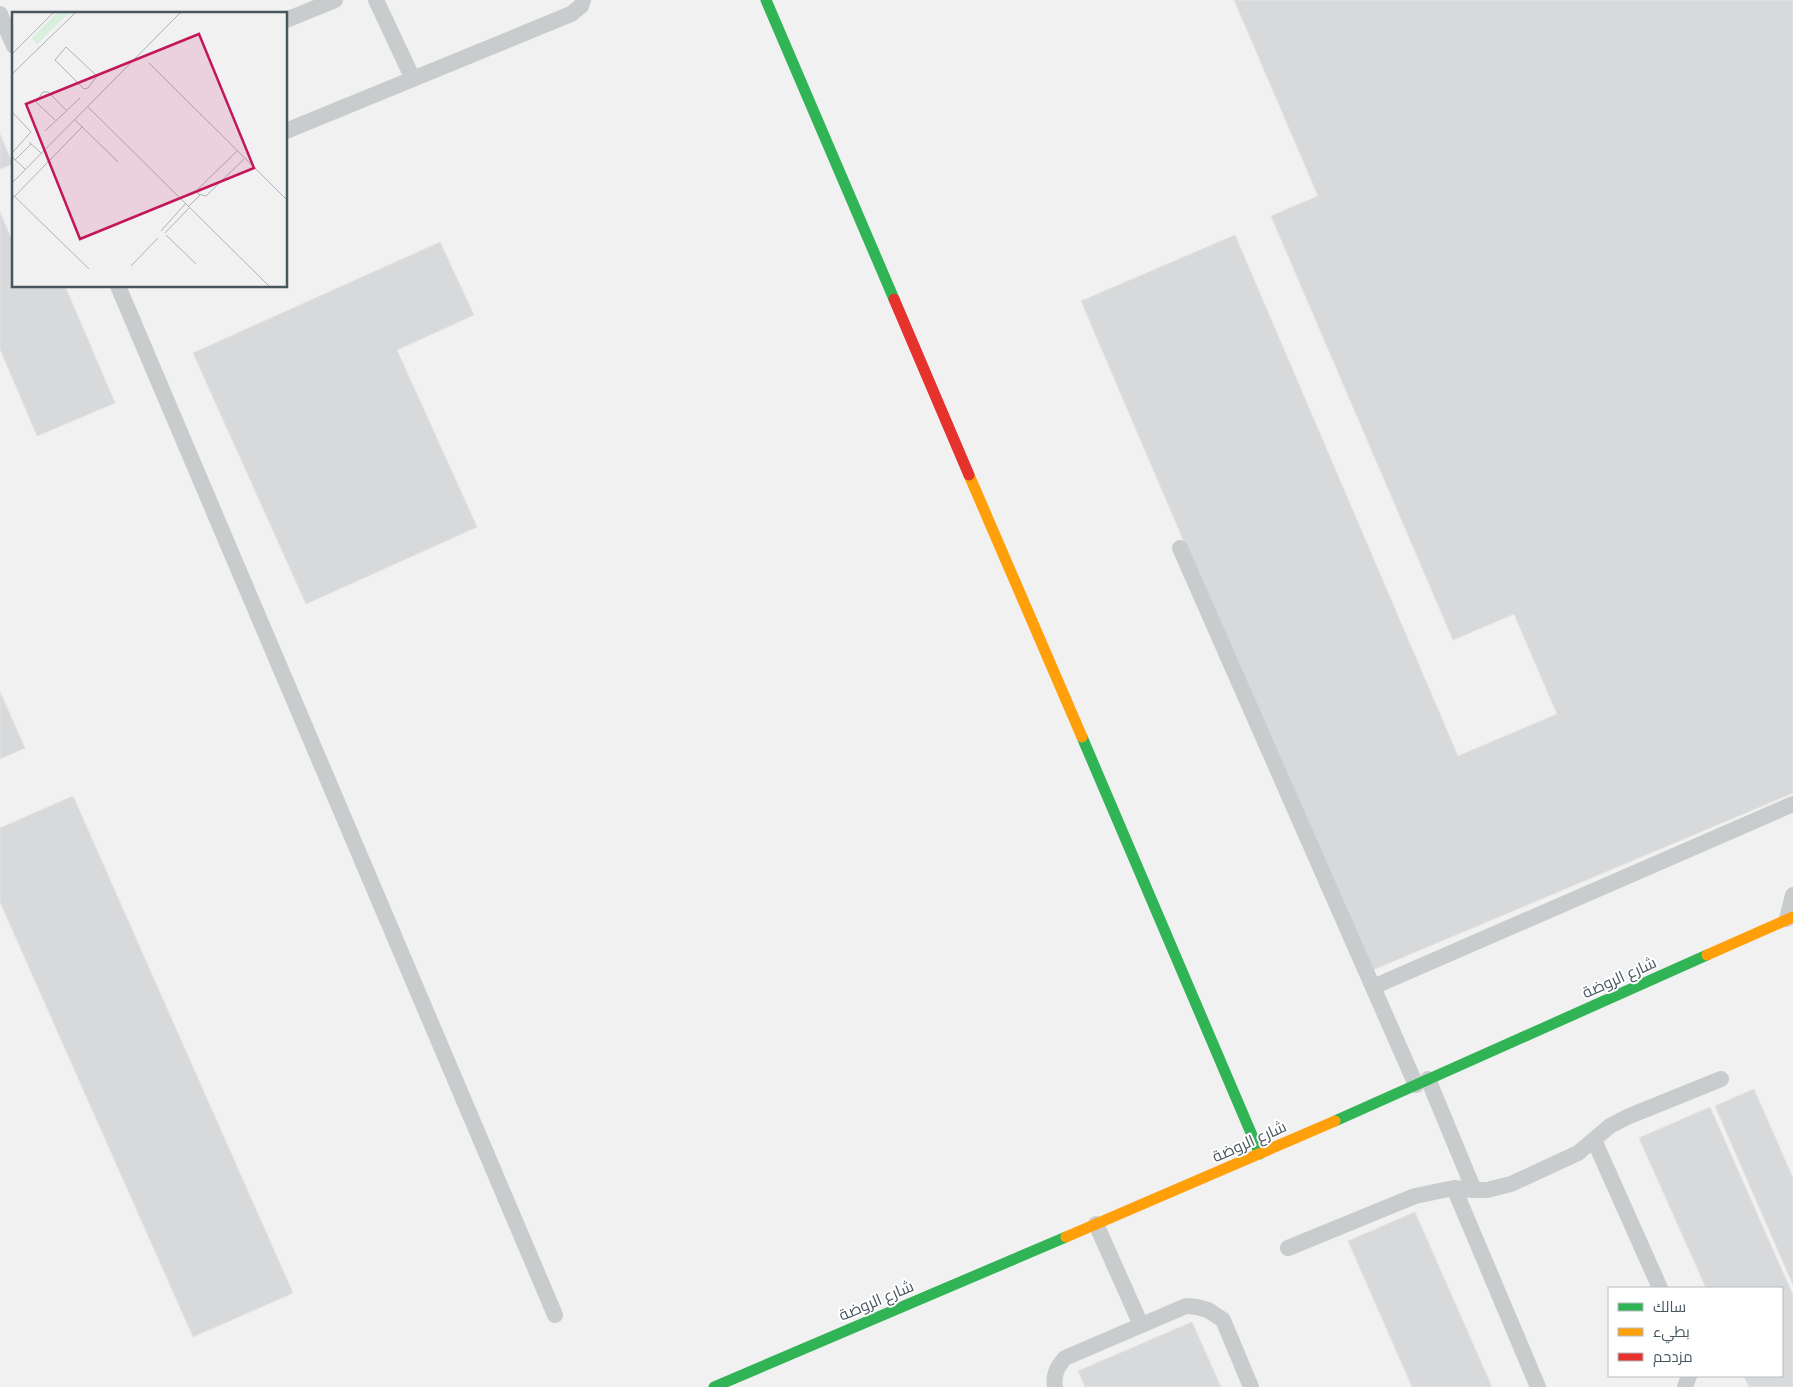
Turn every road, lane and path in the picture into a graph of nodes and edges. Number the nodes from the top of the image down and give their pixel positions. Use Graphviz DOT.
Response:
graph roads {
  1 [pos="335,0"];
  2 [pos="376,0"];
  3 [pos="583,0"];
  4 [pos="766,0"];
  5 [pos="0,14"];
  6 [pos="288,19"];
  7 [pos="12,41"];
  8 [pos="413,79"];
  9 [pos="288,130"];
  10 [pos="119,288"];
  11 [pos="1180,548"];
  12 [pos="1793,804"];
  13 [pos="1793,895"];
  14 [pos="1790,918"];
  15 [pos="1373,988"];
  16 [pos="1721,1079"];
  17 [pos="1422,1082"];
  18 [pos="1594,1140"];
  19 [pos="1260,1154"];
  20 [pos="1454,1188"];
  21 [pos="1474,1190"];
  22 [pos="1096,1224"];
  23 [pos="1288,1248"];
  24 [pos="1660,1287"];
  25 [pos="555,1315"];
  26 [pos="1141,1325"];
  27 [pos="714,1387"];
  28 [pos="1055,1387"];
  29 [pos="1251,1387"];
  30 [pos="1538,1387"];
  1 -- 6 [label="lane"];
  2 -- 8 [label="lane"];
  3 -- 8 [label="lane"];
  4 -- 19 [label="street"];
  5 -- 7 [label="lane"];
  8 -- 9 [label="lane"];
  10 -- 25 [label="lane"];
  11 -- 15 [label="lane"];
  12 -- 15 [label="lane"];
  13 -- 14 [label="lane"];
  14 -- 17 [label="street, شارع الروضة"];
  15 -- 17 [label="lane"];
  16 -- 18 [label="lane"];
  17 -- 19 [label="street, شارع الروضة"];
  17 -- 21 [label="lane"];
  18 -- 21 [label="lane"];
  18 -- 24 [label="lane"];
  19 -- 22 [label="street, شارع الروضة"];
  20 -- 21 [label="lane"];
  20 -- 23 [label="lane"];
  20 -- 30 [label="lane"];
  22 -- 26 [label="lane"];
  22 -- 27 [label="street, شارع الروضة"];
  26 -- 28 [label="lane"];
  26 -- 29 [label="lane"];
}
